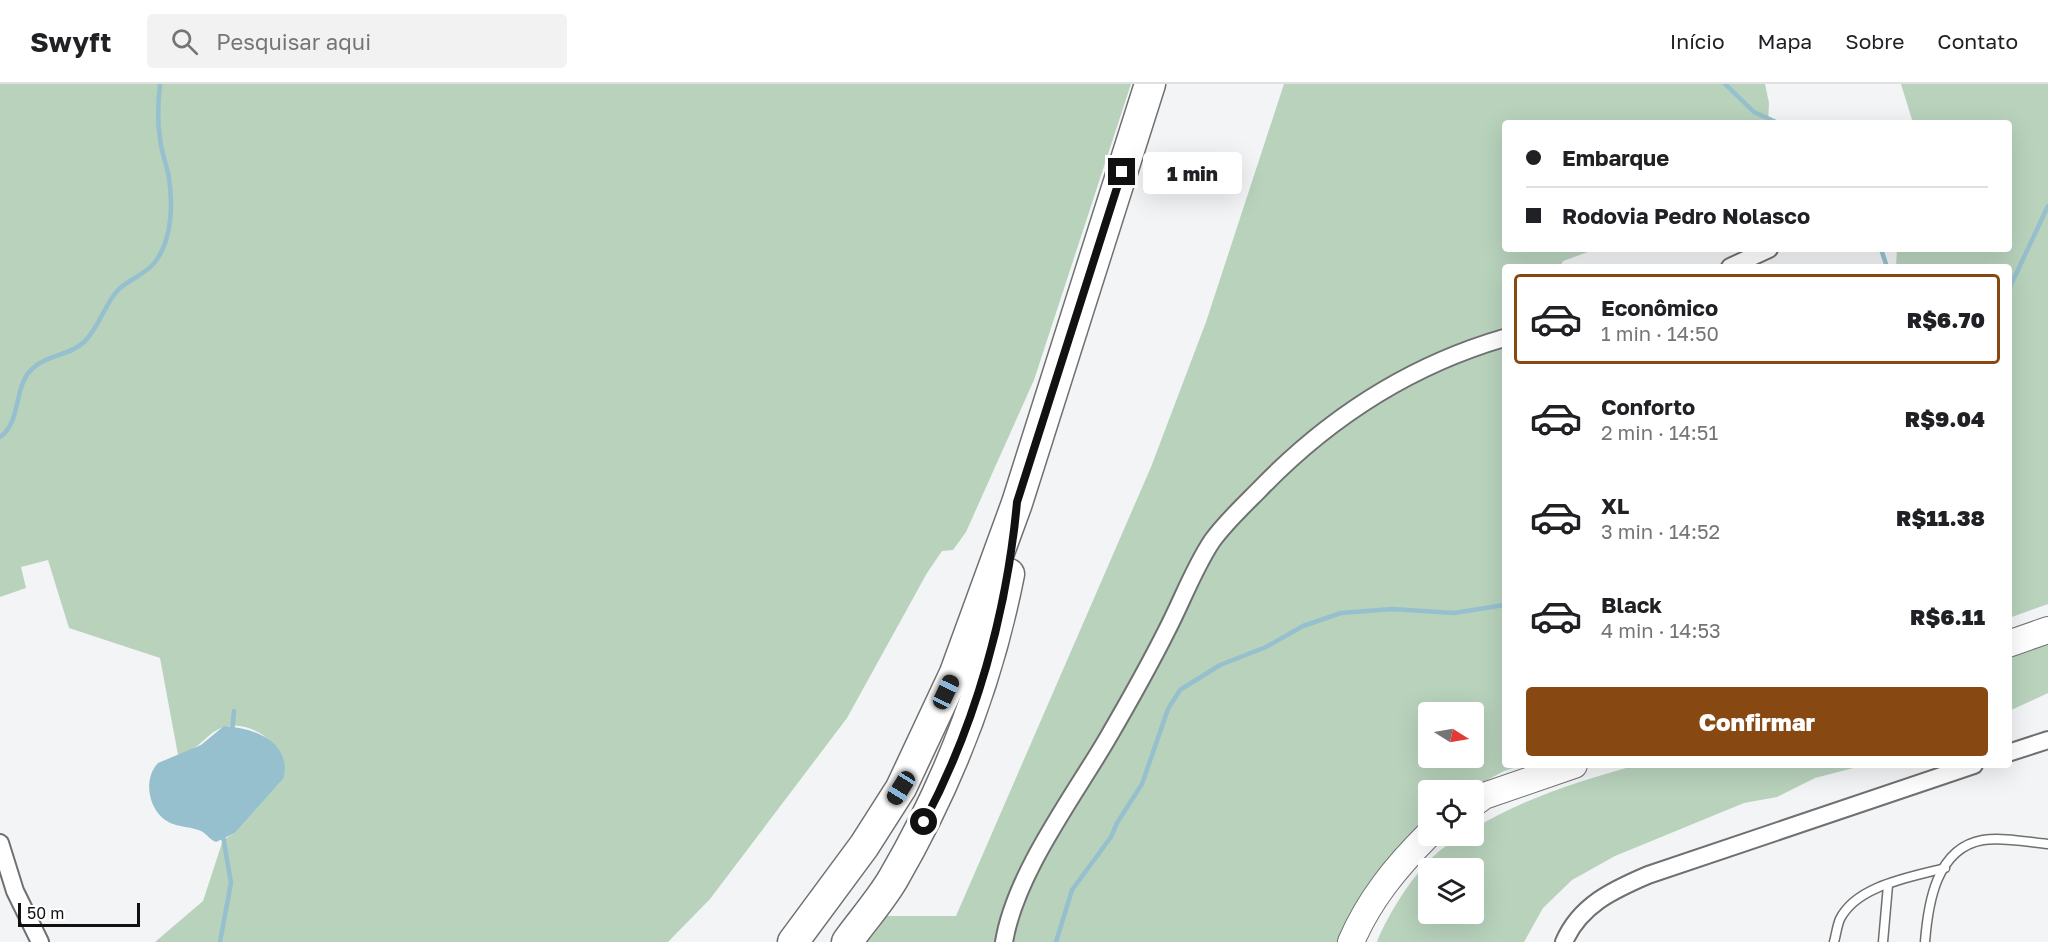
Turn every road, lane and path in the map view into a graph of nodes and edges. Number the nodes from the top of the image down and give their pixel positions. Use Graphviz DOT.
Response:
graph roads {
  1 [pos="1150,84"];
  2 [pos="1762,252"];
  3 [pos="1736,264"];
  4 [pos="1502,339"];
  5 [pos="1017,502"];
  6 [pos="2048,630"];
  7 [pos="2012,643"];
  8 [pos="2048,740"];
  9 [pos="2012,752"];
  10 [pos="1565,768"];
  11 [pos="1965,768"];
  12 [pos="1484,796"];
  13 [pos="0,843"];
  14 [pos="2048,844"];
  15 [pos="1418,845"];
  16 [pos="1945,868"];
  17 [pos="0,874"];
  18 [pos="1888,885"];
  19 [pos="15,891"];
  20 [pos="40,942"];
  21 [pos="794,942"];
  22 [pos="847,942"];
  23 [pos="1004,942"];
  24 [pos="1351,942"];
  25 [pos="1564,942"];
  26 [pos="1834,942"];
  27 [pos="1883,942"];
  28 [pos="1925,942"];
  1 -- 5 [label="highway"];
  2 -- 3 [label="street"];
  4 -- 23 [label="street"];
  5 -- 21 [label="highway"];
  5 -- 22 [label="highway"];
  6 -- 7 [label="main road"];
  8 -- 9 [label="street"];
  10 -- 12 [label="main road"];
  11 -- 25 [label="street"];
  13 -- 19 [label="street"];
  14 -- 16 [label="lane"];
  15 -- 24 [label="main road"];
  16 -- 18 [label="lane"];
  16 -- 28 [label="lane"];
  17 -- 19 [label="street"];
  18 -- 26 [label="lane"];
  18 -- 27 [label="lane"];
  19 -- 20 [label="street"];
}
